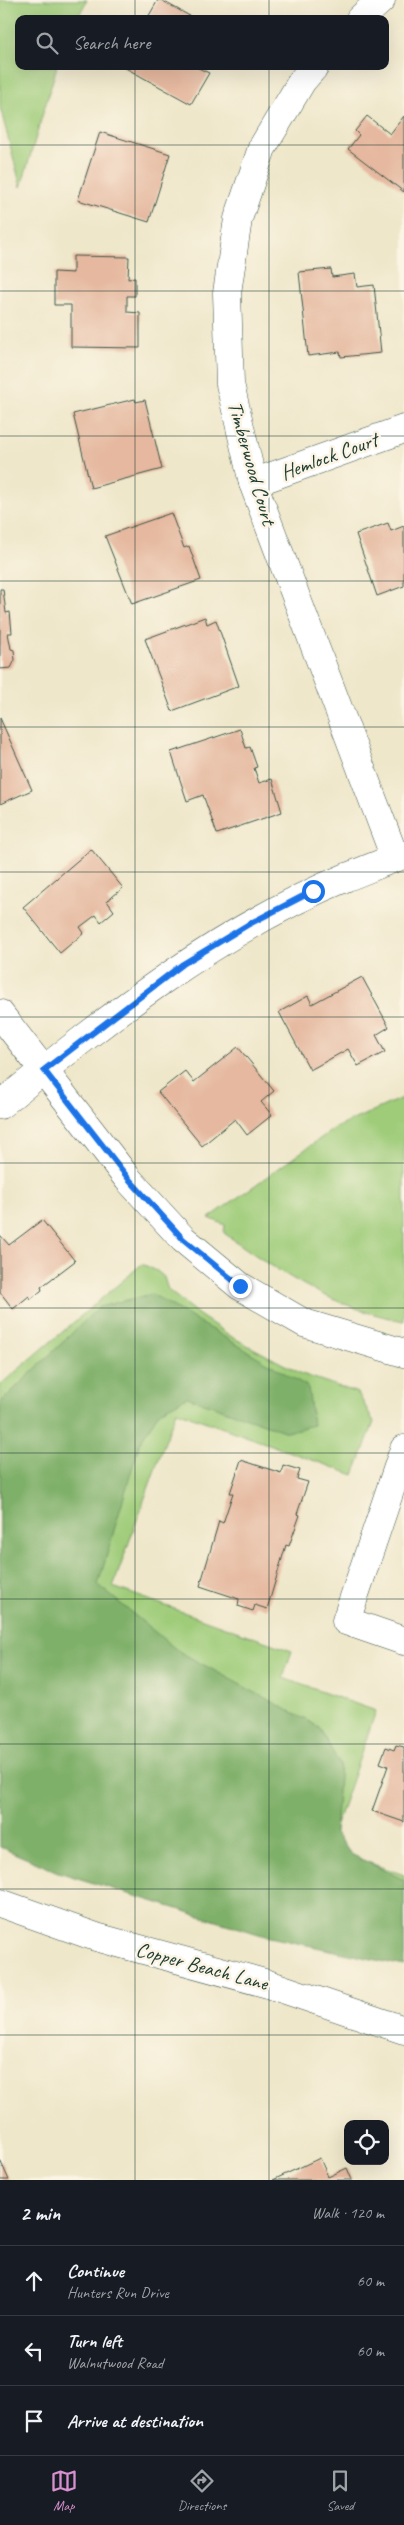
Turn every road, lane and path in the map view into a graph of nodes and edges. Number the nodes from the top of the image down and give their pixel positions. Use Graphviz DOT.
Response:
graph roads {
  1 [pos="382,0"];
  2 [pos="365,15"];
  3 [pos="312,70"];
  4 [pos="404,429"];
  5 [pos="253,483"];
  6 [pos="400,856"];
  7 [pos="0,1014"];
  8 [pos="44,1070"];
  9 [pos="0,1105"];
  10 [pos="404,1353"];
  11 [pos="404,1449"];
  12 [pos="404,1642"];
  13 [pos="0,1903"];
  14 [pos="404,2030"];
  1 -- 2 [label="street"];
  3 -- 5 [label="street, Timberwood Court"];
  4 -- 5 [label="street, Hemlock Court"];
  5 -- 6 [label="street, Timberwood Court"];
  6 -- 8 [label="street"];
  7 -- 8 [label="street"];
  8 -- 9 [label="street"];
  8 -- 10 [label="street"];
  11 -- 12 [label="street"];
  13 -- 14 [label="street, Copper Beach Lane"];
}
